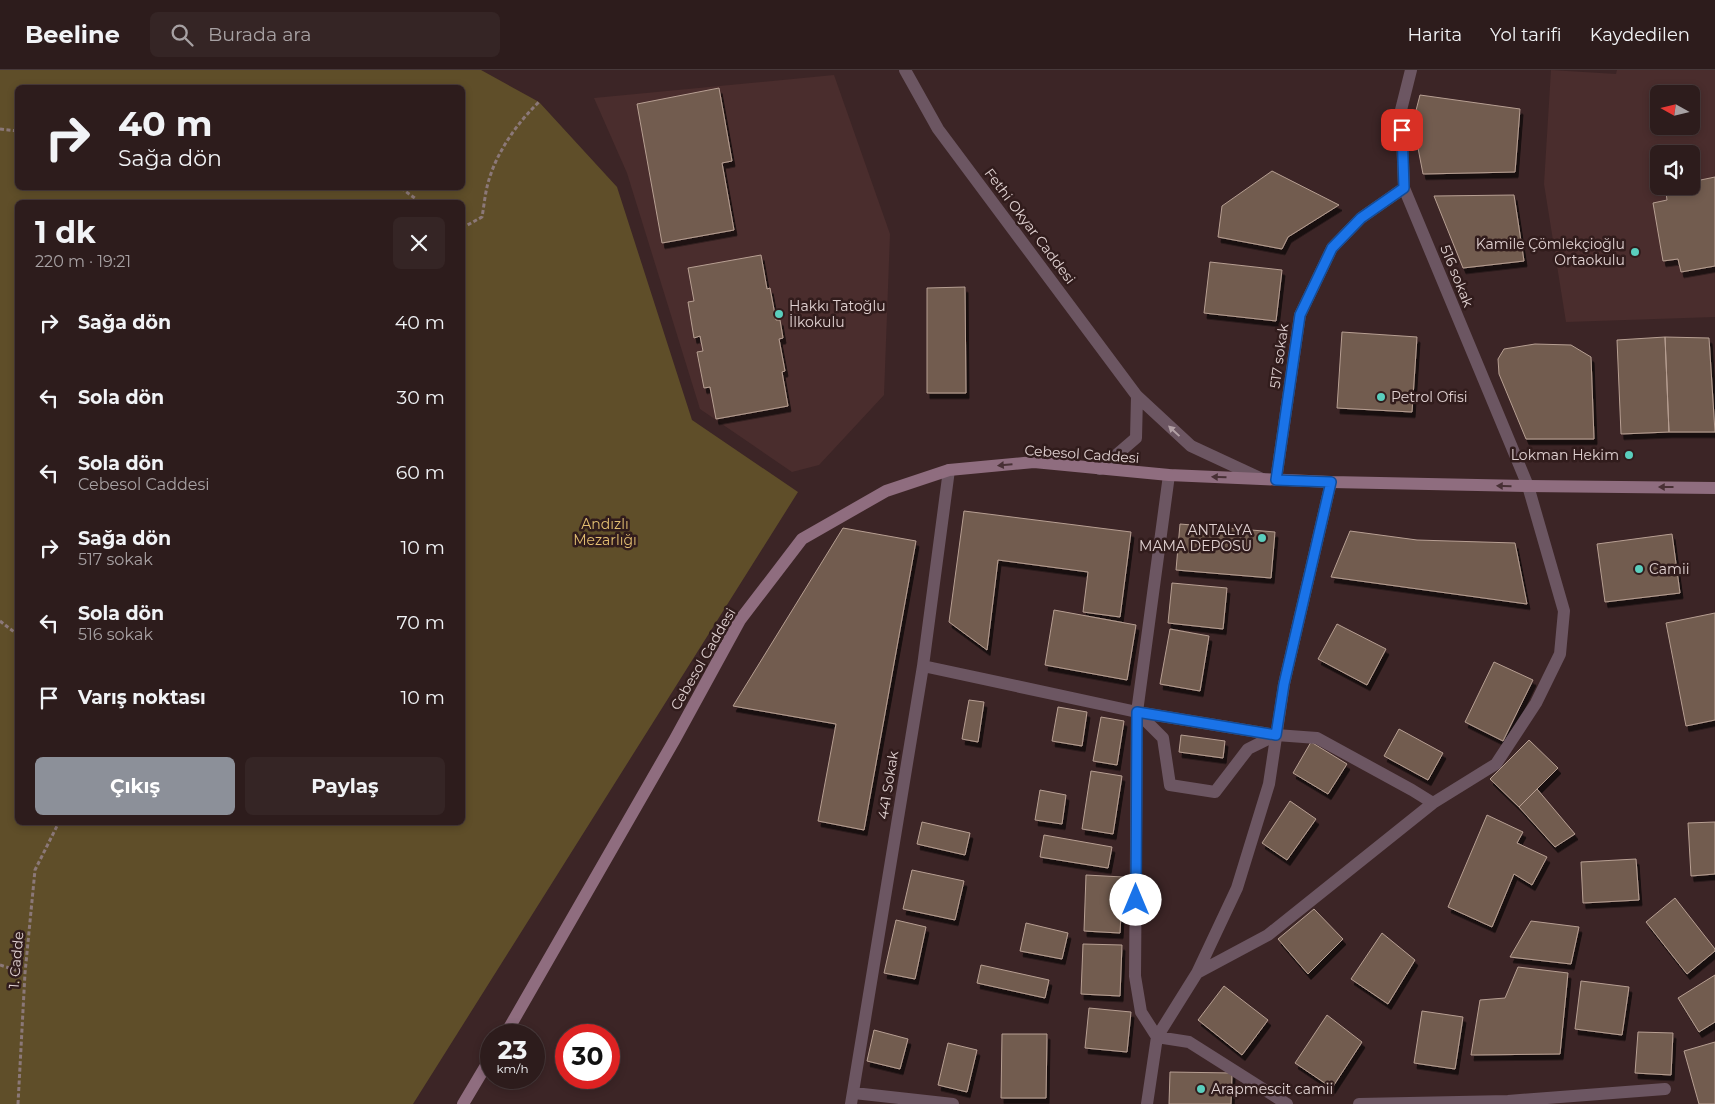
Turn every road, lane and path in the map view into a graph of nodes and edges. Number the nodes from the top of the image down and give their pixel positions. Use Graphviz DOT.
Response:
graph roads {
  1 [pos="905,70"];
  2 [pos="1411,70"];
  3 [pos="539,102"];
  4 [pos="0,129"];
  5 [pos="15,131"];
  6 [pos="1404,188"];
  7 [pos="404,190"];
  8 [pos="417,200"];
  9 [pos="465,226"];
  10 [pos="1137,396"];
  11 [pos="1100,469"];
  12 [pos="949,470"];
  13 [pos="1169,476"];
  14 [pos="1263,479"];
  15 [pos="1276,480"];
  16 [pos="1331,482"];
  17 [pos="1528,486"];
  18 [pos="1715,488"];
  19 [pos="0,621"];
  20 [pos="15,633"];
  21 [pos="923,666"];
  22 [pos="1137,712"];
  23 [pos="1276,735"];
  24 [pos="1433,803"];
  25 [pos="58,825"];
  26 [pos="0,965"];
  27 [pos="1197,972"];
  28 [pos="25,973"];
  29 [pos="511,1024"];
  30 [pos="1157,1037"];
  31 [pos="480,1076"];
  32 [pos="1665,1089"];
  33 [pos="852,1099"];
  34 [pos="1508,1102"];
  35 [pos="18,1104"];
  36 [pos="463,1104"];
  37 [pos="953,1104"];
  38 [pos="1148,1104"];
  39 [pos="1287,1104"];
  40 [pos="1359,1104"];
  1 -- 10 [label="street, Fethi Okyar Caddesi"];
  2 -- 6 [label="street, 516 sokak"];
  3 -- 9 [label="path"];
  4 -- 5 [label="path"];
  6 -- 15 [label="street, 517 sokak"];
  6 -- 17 [label="street, 516 sokak"];
  7 -- 8 [label="path"];
  10 -- 11 [label="street"];
  14 -- 10 [label="street, Fethi Okyar Caddesi, one-way"];
  11 -- 12 [label="main road, Cebesol Caddesi, one-way"];
  11 -- 13 [label="main road, Cebesol Caddesi"];
  12 -- 21 [label="street, 441 Sokak"];
  12 -- 29 [label="main road, Cebesol Caddesi"];
  14 -- 13 [label="main road, Cebesol Caddesi, one-way"];
  13 -- 22 [label="street"];
  14 -- 15 [label="main road, Cebesol Caddesi"];
  15 -- 16 [label="main road, Cebesol Caddesi"];
  17 -- 16 [label="main road, Cebesol Caddesi, one-way"];
  16 -- 23 [label="street"];
  18 -- 17 [label="main road, Cebesol Caddesi, one-way"];
  17 -- 24 [label="street, 516 sokak"];
  19 -- 20 [label="path"];
  21 -- 22 [label="street"];
  21 -- 33 [label="street, 441 Sokak"];
  22 -- 23 [label="street"];
  22 -- 23 [label="street"];
  22 -- 30 [label="street"];
  23 -- 24 [label="street"];
  23 -- 27 [label="street"];
  24 -- 27 [label="street, 516 sokak"];
  25 -- 28 [label="path, 1. Cadde"];
  26 -- 28 [label="path"];
  27 -- 30 [label="street"];
  28 -- 35 [label="path, 1. Cadde"];
  30 -- 38 [label="street"];
  30 -- 39 [label="street"];
  31 -- 36 [label="main road"];
  32 -- 34 [label="street"];
  33 -- 37 [label="street"];
  34 -- 40 [label="street"];
}
